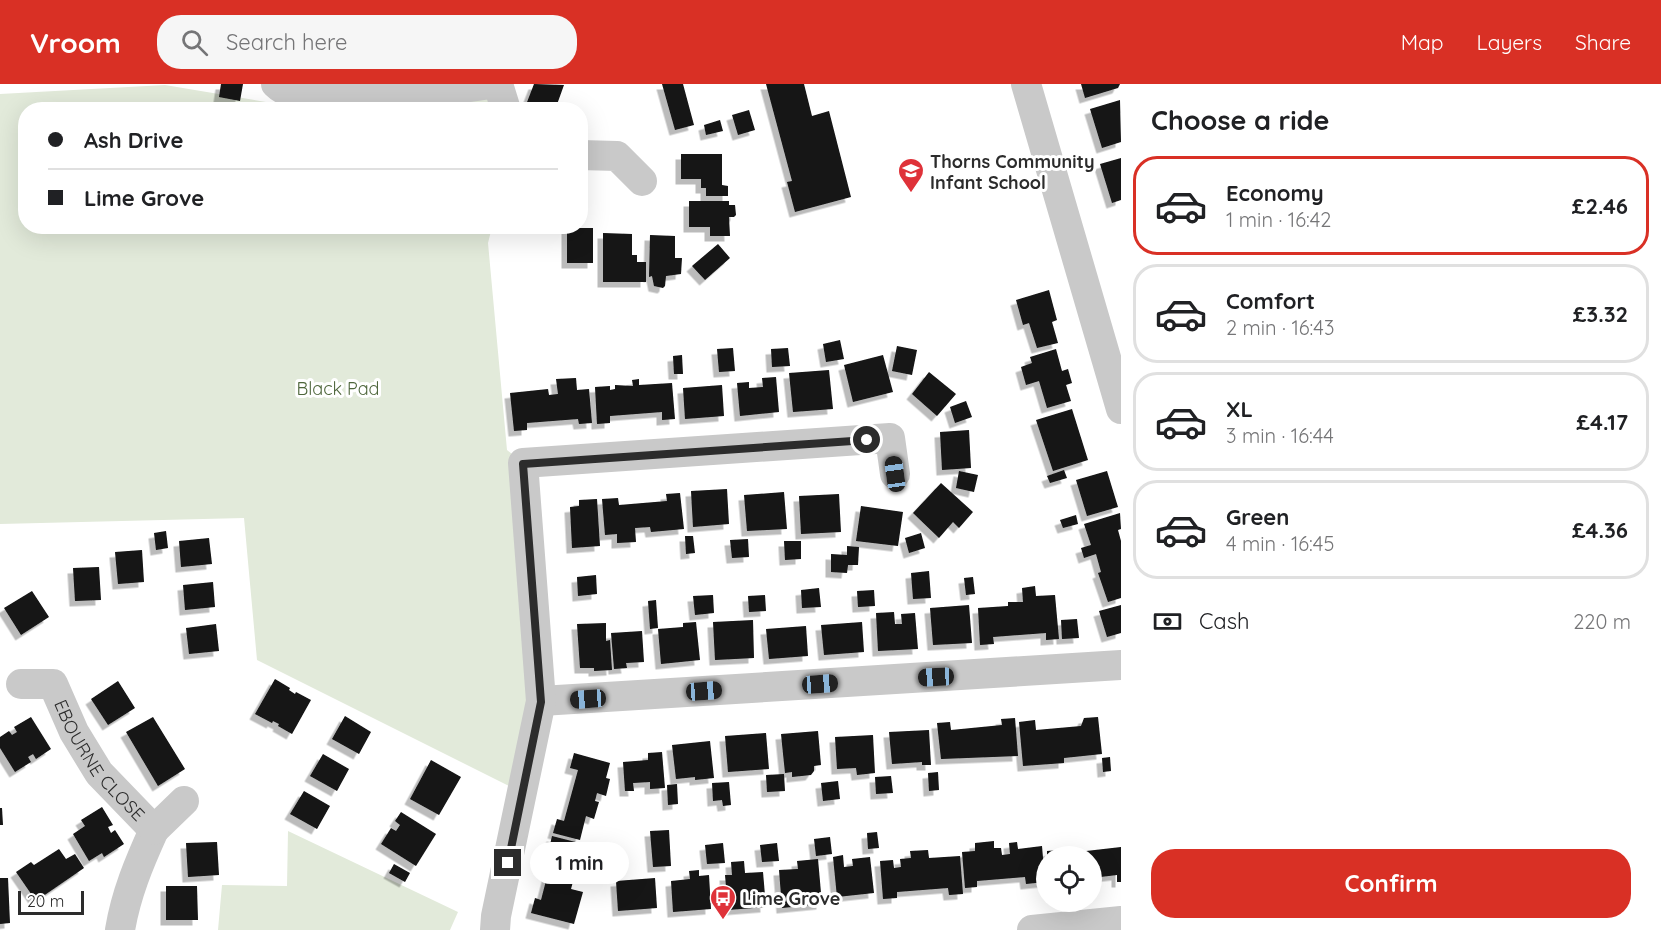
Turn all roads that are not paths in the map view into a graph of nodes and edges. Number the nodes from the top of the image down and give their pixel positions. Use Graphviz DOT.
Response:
graph roads {
  1 [pos="276,84"];
  2 [pos="492,84"];
  3 [pos="498,84"];
  4 [pos="1026,84"];
  5 [pos="504,102"];
  6 [pos="588,154"];
  7 [pos="642,181"];
  8 [pos="1121,409"];
  9 [pos="895,474"];
  10 [pos="1121,665"];
  11 [pos="21,684"];
  12 [pos="541,702"];
  13 [pos="184,801"];
  14 [pos="154,830"];
  15 [pos="1121,921"];
  16 [pos="120,930"];
  17 [pos="495,930"];
  18 [pos="1032,930"];
  1 -- 2 [label="street"];
  3 -- 5 [label="street"];
  4 -- 8 [label="street"];
  6 -- 7 [label="street"];
  9 -- 12 [label="street"];
  10 -- 12 [label="street"];
  11 -- 14 [label="street, EBOURNE CLOSE"];
  12 -- 17 [label="street"];
  13 -- 14 [label="street, EBOURNE CLOSE"];
  14 -- 16 [label="street, EBOURNE CLOSE"];
  15 -- 18 [label="street"];
}
